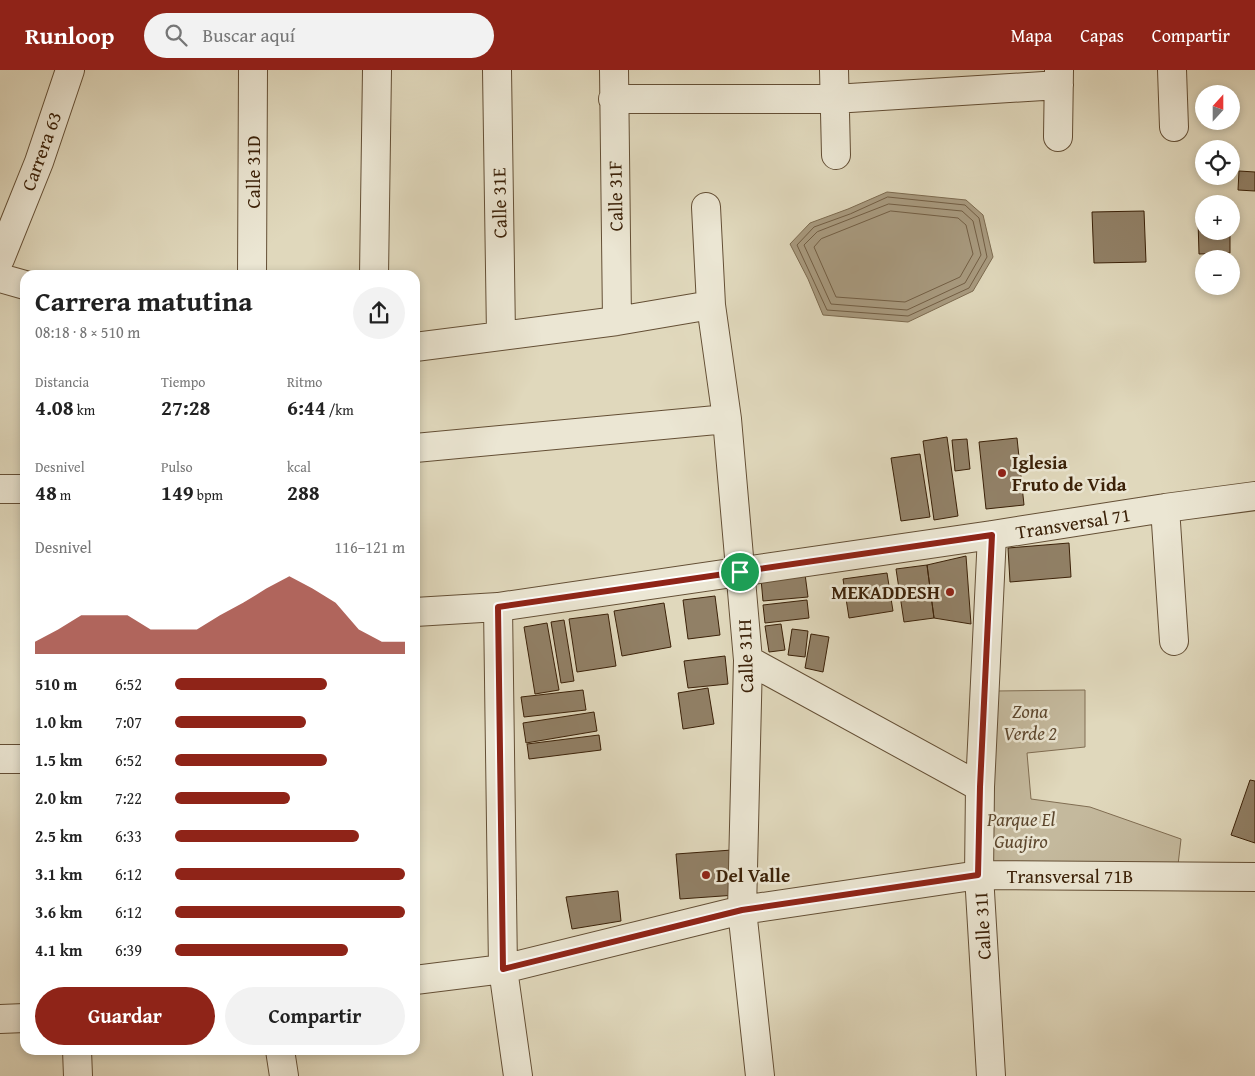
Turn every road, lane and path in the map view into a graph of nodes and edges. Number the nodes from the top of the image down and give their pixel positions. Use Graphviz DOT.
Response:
graph roads {
  1 [pos="70,70"];
  2 [pos="253,70"];
  3 [pos="377,70"];
  4 [pos="497,70"];
  5 [pos="614,70"];
  6 [pos="834,70"];
  7 [pos="1172,70"];
  8 [pos="1059,78"];
  9 [pos="613,99"];
  10 [pos="834,99"];
  11 [pos="1174,127"];
  12 [pos="1058,137"];
  13 [pos="836,155"];
  14 [pos="706,207"];
  15 [pos="0,259"];
  16 [pos="252,270"];
  17 [pos="374,270"];
  18 [pos="0,278"];
  19 [pos="20,284"];
  20 [pos="711,305"];
  21 [pos="617,321"];
  22 [pos="501,335"];
  23 [pos="420,346"];
  24 [pos="727,419"];
  25 [pos="420,448"];
  26 [pos="0,489"];
  27 [pos="20,489"];
  28 [pos="1255,496"];
  29 [pos="1165,508"];
  30 [pos="992,535"];
  31 [pos="740,572"];
  32 [pos="498,607"];
  33 [pos="420,612"];
  34 [pos="1174,640"];
  35 [pos="748,660"];
  36 [pos="0,759"];
  37 [pos="20,759"];
  38 [pos="980,787"];
  39 [pos="978,875"];
  40 [pos="1255,877"];
  41 [pos="742,910"];
  42 [pos="503,969"];
  43 [pos="420,979"];
  44 [pos="20,1018"];
  45 [pos="0,1019"];
  46 [pos="77,1055"];
  47 [pos="281,1055"];
  48 [pos="78,1076"];
  49 [pos="284,1076"];
  50 [pos="518,1076"];
  51 [pos="760,1076"];
  52 [pos="991,1076"];
  1 -- 15 [label="street, Carrera 63"];
  2 -- 16 [label="street, Calle 31D"];
  3 -- 17 [label="street"];
  4 -- 22 [label="street, Calle 31E"];
  5 -- 9 [label="street, Calle 31F"];
  6 -- 10 [label="street"];
  7 -- 11 [label="street"];
  8 -- 10 [label="street"];
  8 -- 12 [label="street"];
  9 -- 10 [label="street"];
  9 -- 21 [label="street, Calle 31F"];
  10 -- 13 [label="street"];
  14 -- 20 [label="street, Calle 31H"];
  18 -- 19 [label="street"];
  20 -- 21 [label="street"];
  20 -- 24 [label="street, Calle 31H"];
  21 -- 22 [label="street"];
  22 -- 23 [label="street"];
  24 -- 25 [label="street"];
  24 -- 31 [label="street, Calle 31H"];
  26 -- 27 [label="street"];
  28 -- 29 [label="street, Transversal 71"];
  29 -- 30 [label="street, Transversal 71"];
  29 -- 34 [label="street"];
  30 -- 31 [label="street, Transversal 71"];
  30 -- 38 [label="street, Calle 31I"];
  31 -- 32 [label="street, Transversal 71"];
  31 -- 35 [label="street, Calle 31H"];
  32 -- 33 [label="street, Transversal 71"];
  32 -- 42 [label="street"];
  35 -- 38 [label="street"];
  35 -- 41 [label="street, Calle 31H"];
  36 -- 37 [label="street"];
  38 -- 39 [label="street, Calle 31I"];
  39 -- 40 [label="street, Transversal 71B"];
  39 -- 41 [label="street, Transversal 71B"];
  39 -- 52 [label="street, Calle 31I"];
  41 -- 42 [label="street, Transversal 71B"];
  41 -- 51 [label="street, Calle 31H"];
  42 -- 43 [label="street, Transversal 71B"];
  42 -- 50 [label="street"];
  44 -- 45 [label="street"];
  46 -- 48 [label="street"];
  47 -- 49 [label="street"];
}
